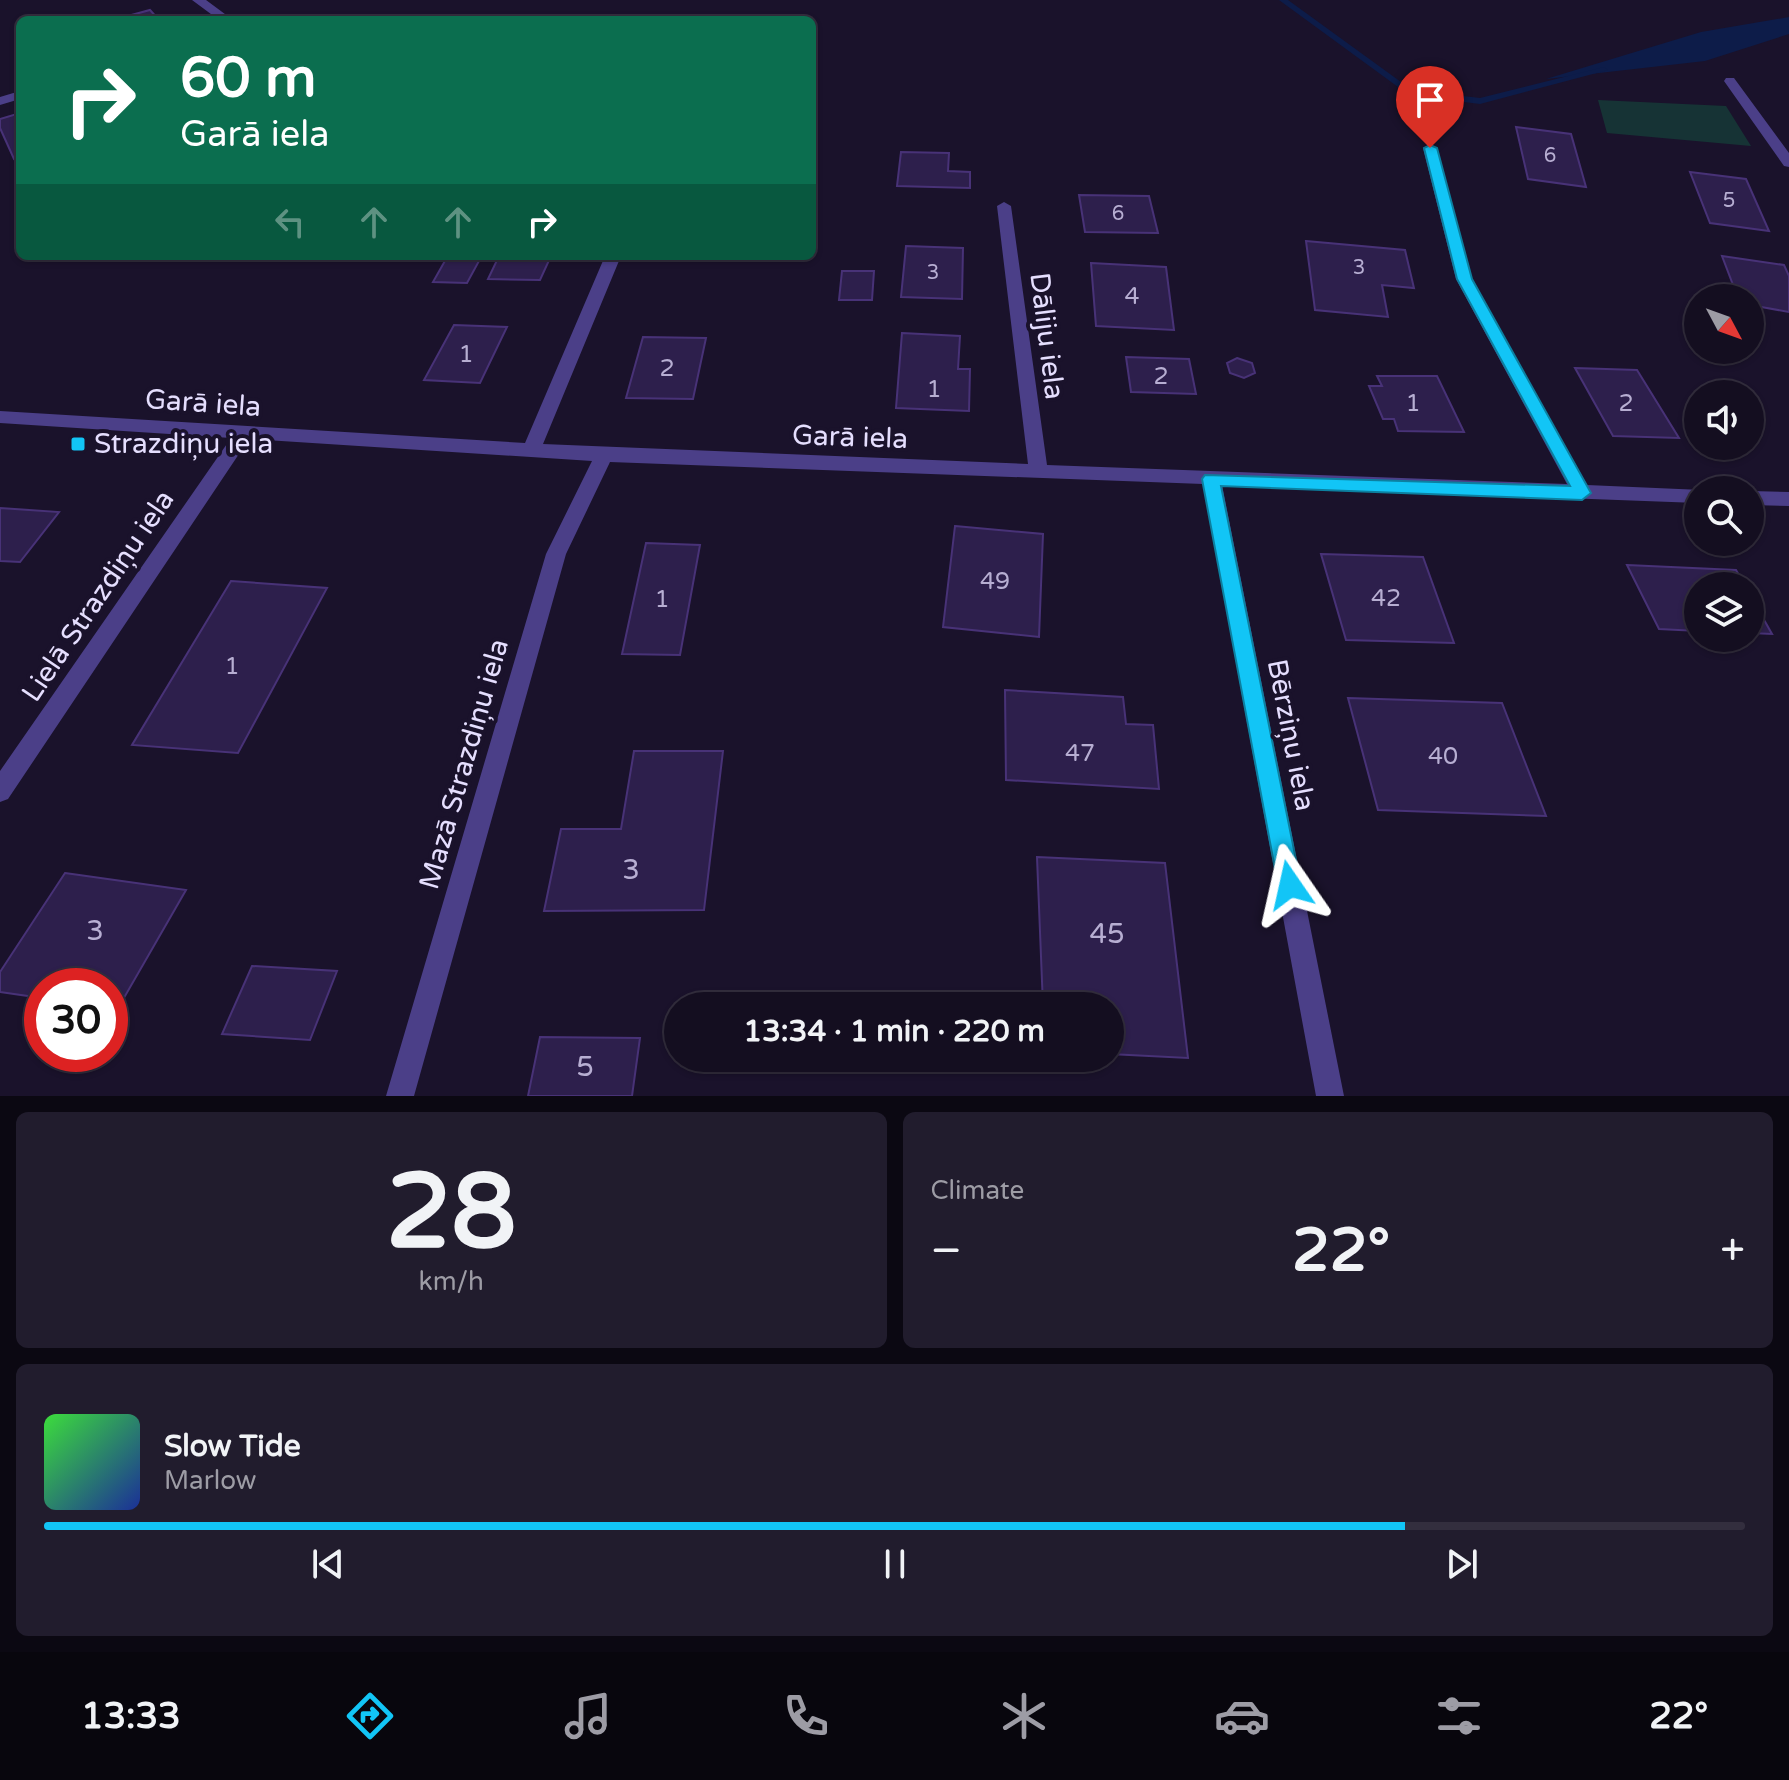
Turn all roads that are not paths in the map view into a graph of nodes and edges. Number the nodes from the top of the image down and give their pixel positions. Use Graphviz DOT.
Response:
graph roads {
  1 [pos="198,0"];
  2 [pos="221,16"];
  3 [pos="1730,81"];
  4 [pos="1430,148"];
  5 [pos="1789,163"];
  6 [pos="1004,206"];
  7 [pos="611,260"];
  8 [pos="0,417"];
  9 [pos="243,434"];
  10 [pos="531,450"];
  11 [pos="604,455"];
  12 [pos="1039,473"];
  13 [pos="1211,479"];
  14 [pos="1582,493"];
  15 [pos="1684,496"];
  16 [pos="1764,498"];
  17 [pos="1789,499"];
  18 [pos="0,791"];
  19 [pos="400,1096"];
  20 [pos="1330,1096"];
  1 -- 2 [label="street"];
  3 -- 5 [label="street"];
  4 -- 14 [label="street"];
  6 -- 12 [label="street, Dāliju iela"];
  7 -- 10 [label="street"];
  8 -- 9 [label="street, Garā iela"];
  9 -- 10 [label="street, Garā iela"];
  9 -- 18 [label="street, Lielā Strazdiņu iela"];
  10 -- 11 [label="street, Garā iela"];
  11 -- 12 [label="street, Garā iela"];
  11 -- 19 [label="street, Mazā Strazdiņu iela"];
  12 -- 13 [label="street, Garā iela"];
  13 -- 14 [label="street, Garā iela"];
  13 -- 20 [label="street, Bērziņu iela"];
  14 -- 15 [label="street, Garā iela"];
  16 -- 17 [label="street"];
}
